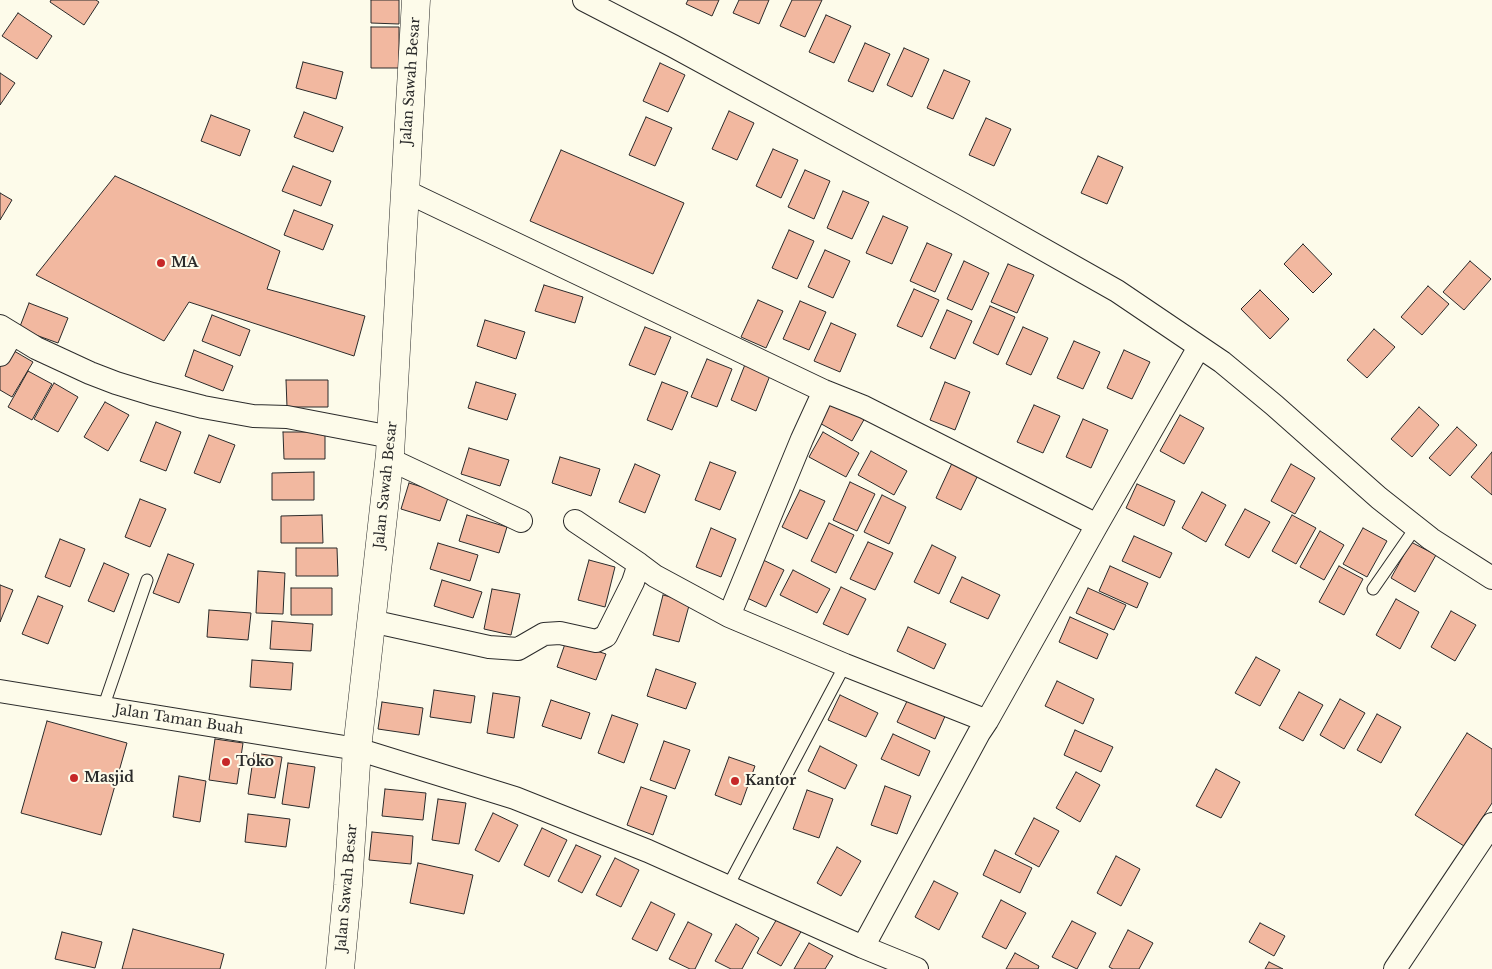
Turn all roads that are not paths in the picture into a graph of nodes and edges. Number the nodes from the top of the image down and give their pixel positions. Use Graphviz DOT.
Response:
graph roads {
  1 [pos="416,0"];
  2 [pos="584,0"];
  3 [pos="405,190"];
  4 [pos="6,330"];
  5 [pos="1199,347"];
  6 [pos="0,355"];
  7 [pos="824,391"];
  8 [pos="390,448"];
  9 [pos="521,521"];
  10 [pos="575,521"];
  11 [pos="1097,525"];
  12 [pos="1416,527"];
  13 [pos="638,564"];
  14 [pos="1492,578"];
  15 [pos="147,580"];
  16 [pos="1373,590"];
  17 [pos="729,616"];
  18 [pos="372,621"];
  19 [pos="845,665"];
  20 [pos="0,691"];
  21 [pos="103,708"];
  22 [pos="987,721"];
  23 [pos="357,749"];
  24 [pos="1492,824"];
  25 [pos="728,886"];
  26 [pos="864,947"];
  27 [pos="340,969"];
  28 [pos="917,969"];
  29 [pos="1395,969"];
  1 -- 3 [label="main road, Jalan Sawah Besar"];
  2 -- 5 [label="street"];
  3 -- 7 [label="street"];
  3 -- 8 [label="main road, Jalan Sawah Besar"];
  4 -- 6 [label="street"];
  4 -- 8 [label="street"];
  5 -- 11 [label="street"];
  5 -- 12 [label="street"];
  7 -- 11 [label="street"];
  7 -- 17 [label="street"];
  8 -- 9 [label="street"];
  8 -- 18 [label="main road, Jalan Sawah Besar"];
  10 -- 13 [label="street"];
  11 -- 22 [label="street"];
  12 -- 14 [label="street"];
  12 -- 16 [label="lane"];
  13 -- 17 [label="street"];
  13 -- 18 [label="street"];
  15 -- 21 [label="lane"];
  17 -- 19 [label="street"];
  18 -- 23 [label="main road, Jalan Sawah Besar"];
  19 -- 22 [label="street"];
  19 -- 25 [label="lane"];
  20 -- 21 [label="street, Jalan Taman Buah"];
  21 -- 23 [label="street, Jalan Taman Buah"];
  22 -- 26 [label="street"];
  23 -- 25 [label="street, Jalan Taman Buah"];
  23 -- 27 [label="main road, Jalan Sawah Besar"];
  24 -- 29 [label="street"];
  25 -- 26 [label="street, Jalan Taman Buah"];
  26 -- 28 [label="street, Jalan Taman Buah"];
}
